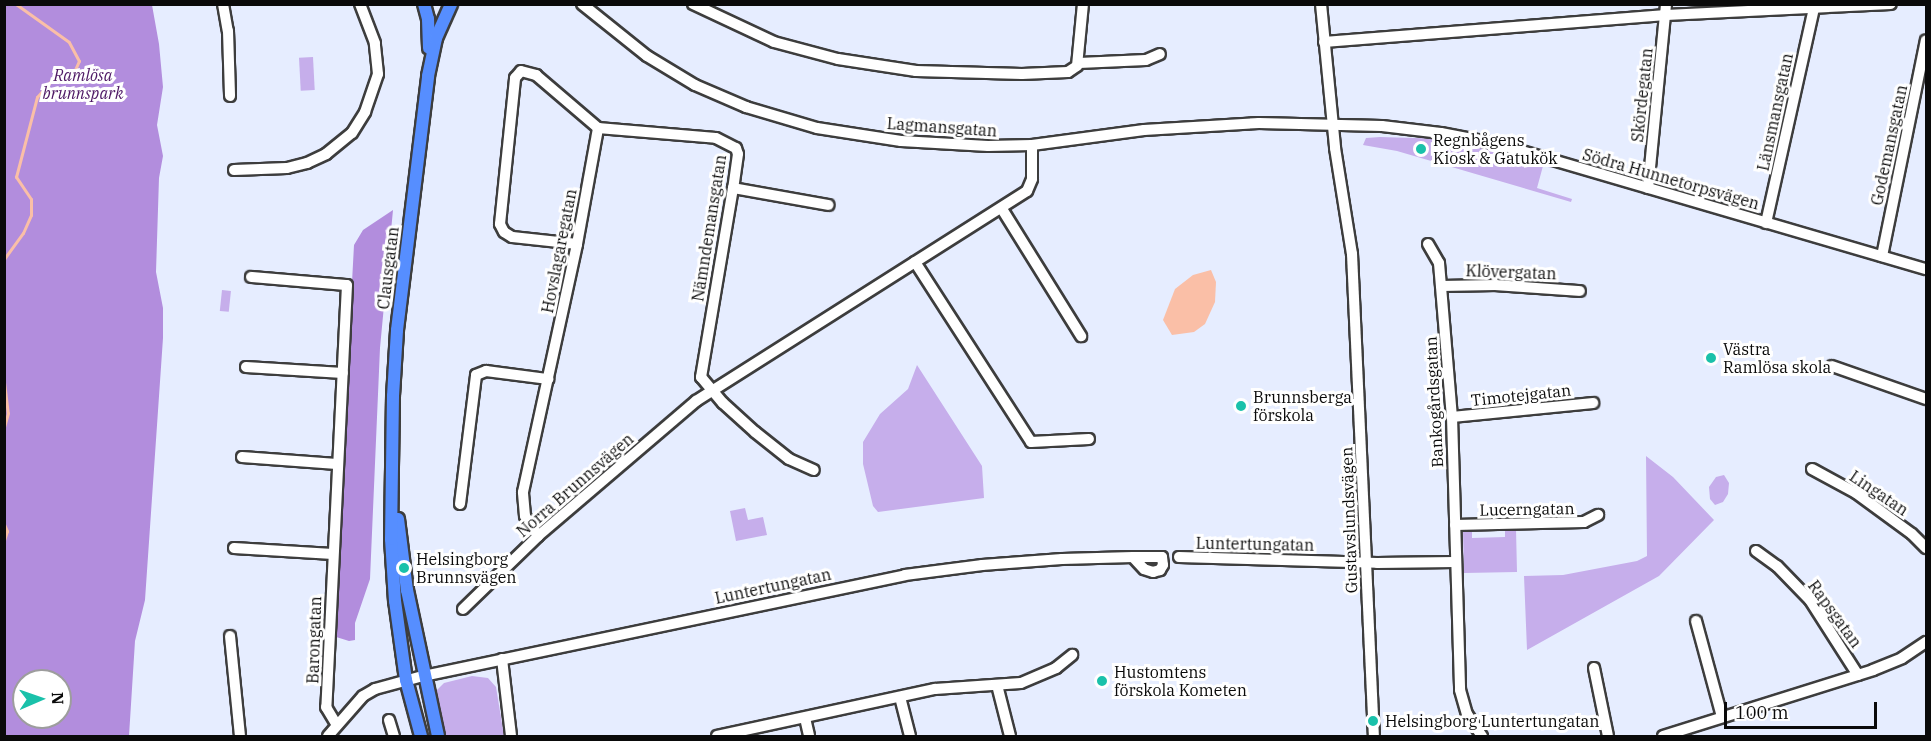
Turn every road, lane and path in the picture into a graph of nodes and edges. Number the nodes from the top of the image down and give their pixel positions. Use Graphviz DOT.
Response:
graph roads {
  1 [pos="223,4"];
  2 [pos="360,4"];
  3 [pos="424,4"];
  4 [pos="452,4"];
  5 [pos="582,4"];
  6 [pos="693,4"];
  7 [pos="1083,4"];
  8 [pos="1321,4"];
  9 [pos="1891,4"];
  10 [pos="1814,8"];
  11 [pos="1666,10"];
  12 [pos="1926,40"];
  13 [pos="1324,42"];
  14 [pos="1160,54"];
  15 [pos="1079,63"];
  16 [pos="428,76"];
  17 [pos="230,96"];
  18 [pos="1333,124"];
  19 [pos="598,128"];
  20 [pos="1032,145"];
  21 [pos="234,170"];
  22 [pos="733,188"];
  23 [pos="1648,188"];
  24 [pos="828,205"];
  25 [pos="1002,209"];
  26 [pos="1766,223"];
  27 [pos="577,243"];
  28 [pos="1428,244"];
  29 [pos="1882,256"];
  30 [pos="915,262"];
  31 [pos="1926,269"];
  32 [pos="251,277"];
  33 [pos="1441,286"];
  34 [pos="1580,291"];
  35 [pos="1082,336"];
  36 [pos="1832,366"];
  37 [pos="246,367"];
  38 [pos="342,373"];
  39 [pos="548,379"];
  40 [pos="712,390"];
  41 [pos="1926,399"];
  42 [pos="1593,403"];
  43 [pos="1452,417"];
  44 [pos="1089,439"];
  45 [pos="242,457"];
  46 [pos="337,464"];
  47 [pos="391,464"];
  48 [pos="1812,469"];
  49 [pos="814,470"];
  50 [pos="460,504"];
  51 [pos="1598,514"];
  52 [pos="1455,525"];
  53 [pos="538,536"];
  54 [pos="234,548"];
  55 [pos="1926,548"];
  56 [pos="1756,551"];
  57 [pos="333,554"];
  58 [pos="1133,557"];
  59 [pos="1179,557"];
  60 [pos="1455,561"];
  61 [pos="1366,562"];
  62 [pos="463,609"];
  63 [pos="1696,621"];
  64 [pos="230,636"];
  65 [pos="1926,642"];
  66 [pos="1072,655"];
  67 [pos="502,659"];
  68 [pos="1594,668"];
  69 [pos="1858,675"];
  70 [pos="423,676"];
  71 [pos="406,680"];
  72 [pos="997,685"];
  73 [pos="900,697"];
  74 [pos="1722,717"];
  75 [pos="805,718"];
  76 [pos="388,720"];
  77 [pos="337,725"];
  78 [pos="240,736"];
  79 [pos="328,736"];
  80 [pos="394,736"];
  81 [pos="421,736"];
  82 [pos="438,736"];
  83 [pos="511,736"];
  84 [pos="717,736"];
  85 [pos="809,736"];
  86 [pos="910,736"];
  87 [pos="1010,736"];
  88 [pos="1374,736"];
  89 [pos="1482,736"];
  90 [pos="1608,736"];
  91 [pos="1663,736"];
  1 -- 17 [label="street"];
  2 -- 21 [label="street"];
  3 -- 16 [label="main road, Clausgatan"];
  4 -- 16 [label="main road, Clausgatan"];
  5 -- 20 [label="street, Lagmansgatan"];
  6 -- 15 [label="street"];
  7 -- 15 [label="street"];
  8 -- 13 [label="street, Gustavslundsvägen"];
  9 -- 10 [label="street"];
  10 -- 11 [label="street"];
  10 -- 26 [label="street, Länsmansgatan"];
  11 -- 13 [label="street"];
  11 -- 23 [label="street, Skördegatan"];
  12 -- 29 [label="street, Godemansgatan"];
  13 -- 18 [label="street, Gustavslundsvägen"];
  14 -- 15 [label="street"];
  16 -- 47 [label="main road, Clausgatan"];
  18 -- 20 [label="street, Lagmansgatan"];
  18 -- 23 [label="street, Södra Hunnetorpsvägen"];
  18 -- 61 [label="street, Gustavslundsvägen"];
  19 -- 22 [label="street, Nämndemansgatan"];
  19 -- 27 [label="street, Hovslagaregatan"];
  19 -- 27 [label="street"];
  20 -- 25 [label="street, Norra Brunnsvägen"];
  22 -- 24 [label="street"];
  22 -- 40 [label="street, Nämndemansgatan"];
  23 -- 26 [label="street, Södra Hunnetorpsvägen"];
  25 -- 30 [label="street, Norra Brunnsvägen"];
  25 -- 35 [label="street"];
  26 -- 29 [label="street, Södra Hunnetorpsvägen"];
  27 -- 39 [label="street, Hovslagaregatan"];
  28 -- 33 [label="street, Bankogårdsgatan"];
  29 -- 31 [label="street, Södra Hunnetorpsvägen"];
  30 -- 40 [label="street, Norra Brunnsvägen"];
  30 -- 44 [label="street"];
  32 -- 38 [label="street, Barongatan"];
  33 -- 34 [label="street, Klövergatan"];
  33 -- 43 [label="street, Bankogårdsgatan"];
  36 -- 41 [label="street"];
  37 -- 38 [label="street"];
  38 -- 46 [label="street, Barongatan"];
  39 -- 50 [label="street"];
  39 -- 53 [label="street, Hovslagaregatan"];
  40 -- 49 [label="street"];
  40 -- 53 [label="street, Norra Brunnsvägen"];
  42 -- 43 [label="street, Timotejgatan"];
  43 -- 52 [label="street, Bankogårdsgatan"];
  45 -- 46 [label="street"];
  46 -- 57 [label="street, Barongatan"];
  47 -- 70 [label="main road, Clausgatan"];
  47 -- 71 [label="main road, Clausgatan"];
  48 -- 55 [label="street, Lingatan"];
  51 -- 52 [label="street, Lucerngatan"];
  52 -- 60 [label="street, Bankogårdsgatan"];
  53 -- 62 [label="street, Norra Brunnsvägen"];
  54 -- 57 [label="street"];
  56 -- 69 [label="street, Rapsgatan"];
  57 -- 77 [label="street, Barongatan"];
  58 -- 67 [label="street, Luntertungatan"];
  59 -- 61 [label="street, Luntertungatan"];
  60 -- 61 [label="street"];
  60 -- 89 [label="street, Bankogårdsgatan"];
  61 -- 88 [label="street, Gustavslundsvägen"];
  63 -- 74 [label="street"];
  64 -- 78 [label="street"];
  65 -- 69 [label="street"];
  66 -- 72 [label="street"];
  67 -- 70 [label="street, Luntertungatan"];
  67 -- 83 [label="street"];
  68 -- 90 [label="street"];
  69 -- 74 [label="street"];
  70 -- 71 [label="street, Luntertungatan"];
  70 -- 82 [label="main road, Clausgatan"];
  71 -- 77 [label="street, Luntertungatan"];
  71 -- 81 [label="main road, Clausgatan"];
  72 -- 73 [label="street"];
  72 -- 87 [label="street"];
  73 -- 75 [label="street"];
  73 -- 86 [label="street"];
  74 -- 91 [label="street"];
  75 -- 84 [label="street"];
  75 -- 85 [label="street"];
  76 -- 80 [label="street"];
  77 -- 79 [label="street, Luntertungatan"];
}
